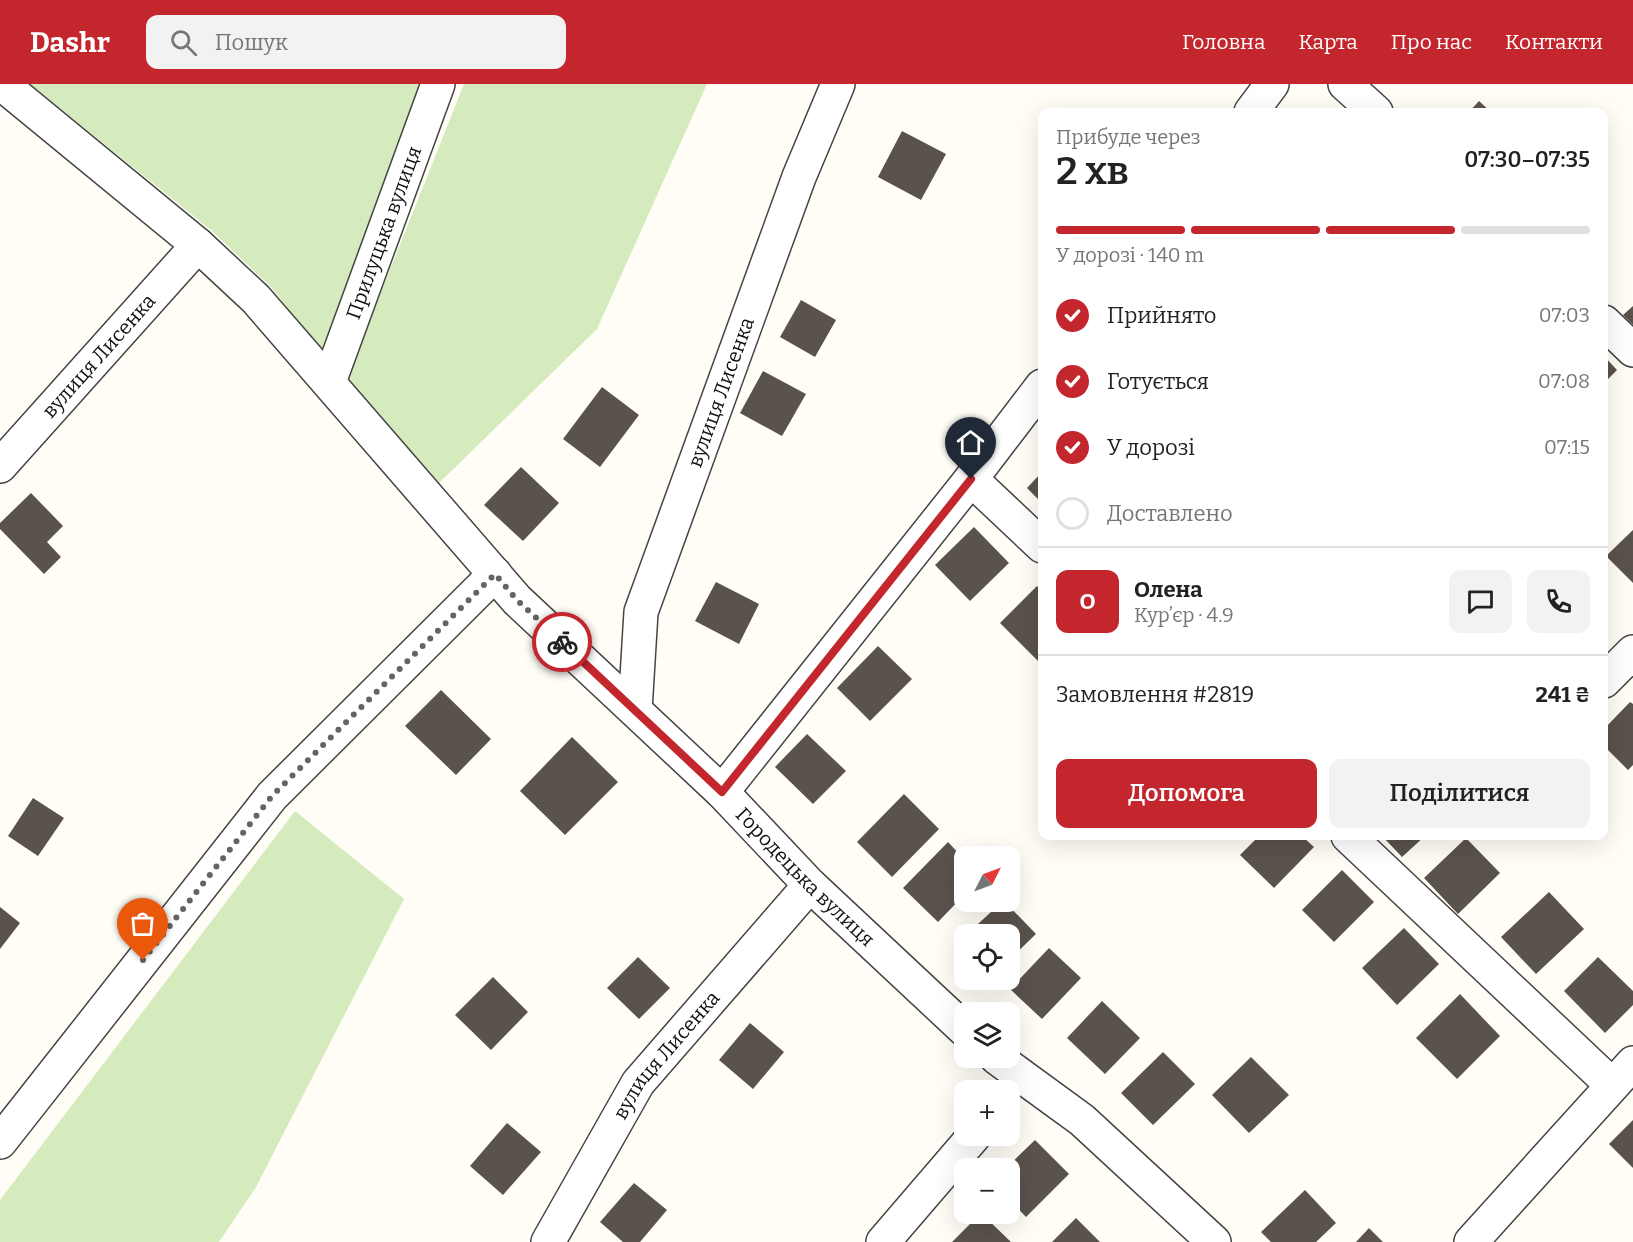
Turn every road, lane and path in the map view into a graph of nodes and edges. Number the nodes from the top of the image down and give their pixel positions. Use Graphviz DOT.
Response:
graph roads {
  1 [pos="2,84"];
  2 [pos="438,84"];
  3 [pos="838,84"];
  4 [pos="1272,84"];
  5 [pos="1345,84"];
  6 [pos="1254,108"];
  7 [pos="1372,108"];
  8 [pos="198,245"];
  9 [pos="1608,326"];
  10 [pos="1633,350"];
  11 [pos="329,382"];
  12 [pos="1038,391"];
  13 [pos="0,466"];
  14 [pos="971,479"];
  15 [pos="1038,542"];
  16 [pos="495,574"];
  17 [pos="1633,652"];
  18 [pos="1608,677"];
  19 [pos="635,710"];
  20 [pos="722,792"];
  21 [pos="1353,840"];
  22 [pos="810,885"];
  23 [pos="954,1020"];
  24 [pos="1623,1074"];
  25 [pos="1020,1087"];
  26 [pos="0,1142"];
  27 [pos="965,1146"];
  28 [pos="548,1242"];
  29 [pos="883,1242"];
  30 [pos="1214,1242"];
  31 [pos="1471,1242"];
  1 -- 8 [label="street, Городецька вулиця"];
  2 -- 11 [label="street, Прилуцька вулиця"];
  3 -- 19 [label="street, вулиця Лисенка"];
  4 -- 6 [label="street"];
  5 -- 7 [label="street"];
  8 -- 11 [label="street, Городецька вулиця"];
  8 -- 13 [label="street, вулиця Лисенка"];
  9 -- 10 [label="street"];
  11 -- 16 [label="street, Городецька вулиця"];
  12 -- 14 [label="street"];
  14 -- 15 [label="street"];
  14 -- 20 [label="street"];
  16 -- 19 [label="street, Городецька вулиця"];
  16 -- 26 [label="street"];
  17 -- 18 [label="street"];
  19 -- 20 [label="street, Городецька вулиця"];
  20 -- 22 [label="street, Городецька вулиця"];
  21 -- 24 [label="street"];
  22 -- 23 [label="street, Городецька вулиця"];
  22 -- 28 [label="street, вулиця Лисенка"];
  24 -- 31 [label="street"];
  25 -- 30 [label="street"];
  27 -- 29 [label="street"];
}
